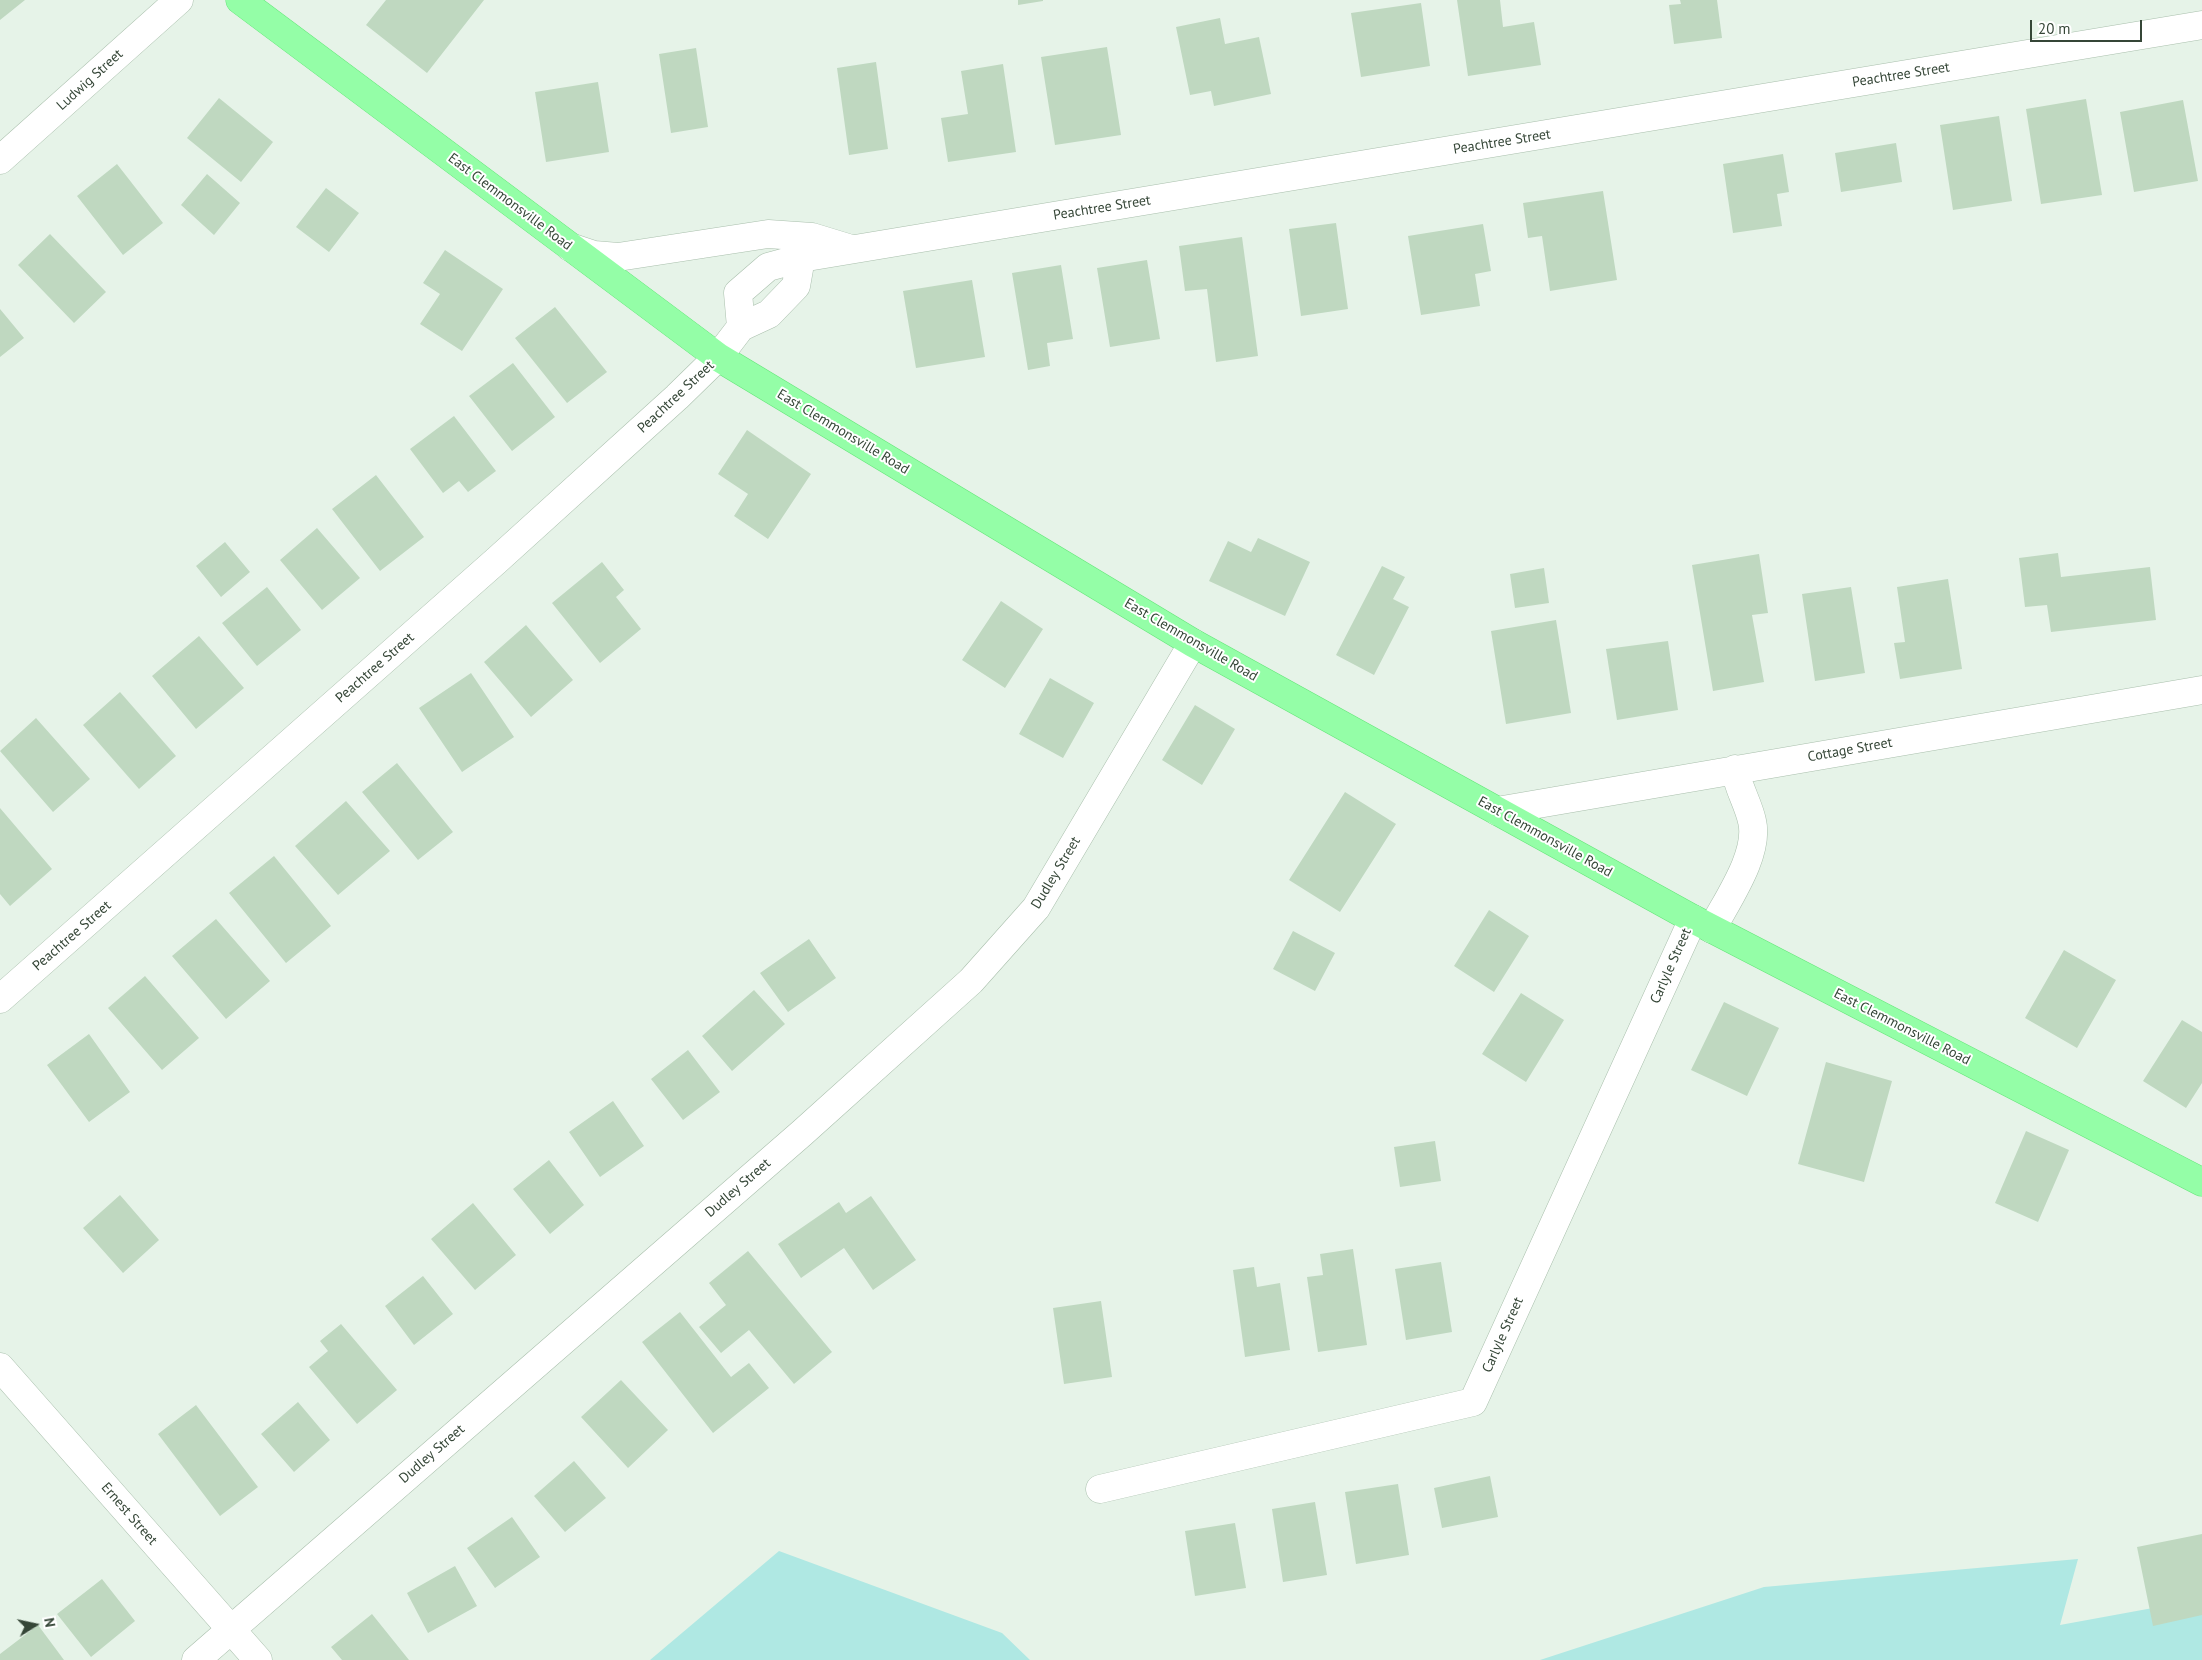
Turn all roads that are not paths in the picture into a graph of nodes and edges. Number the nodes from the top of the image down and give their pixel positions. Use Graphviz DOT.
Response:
graph roads {
  1 [pos="179,0"];
  2 [pos="240,0"];
  3 [pos="2202,25"];
  4 [pos="0,160"];
  5 [pos="570,247"];
  6 [pos="852,250"];
  7 [pos="718,357"];
  8 [pos="1193,643"];
  9 [pos="2202,690"];
  10 [pos="1735,770"];
  11 [pos="1497,811"];
  12 [pos="1702,924"];
  13 [pos="0,1000"];
  14 [pos="2202,1182"];
  15 [pos="0,1367"];
  16 [pos="1100,1489"];
  17 [pos="230,1629"];
  18 [pos="196,1660"];
  19 [pos="258,1660"];
  1 -- 4 [label="street, Ludwig Street"];
  2 -- 5 [label="main road, East Clemmonsville Road"];
  3 -- 6 [label="street, Peachtree Street"];
  5 -- 6 [label="street"];
  5 -- 7 [label="main road, East Clemmonsville Road"];
  6 -- 7 [label="street, Peachtree Street"];
  7 -- 8 [label="main road, East Clemmonsville Road"];
  7 -- 13 [label="street, Peachtree Street"];
  8 -- 11 [label="main road, East Clemmonsville Road"];
  8 -- 17 [label="street, Dudley Street"];
  9 -- 10 [label="street, Cottage Street"];
  10 -- 11 [label="street, Cottage Street"];
  10 -- 12 [label="street"];
  11 -- 12 [label="main road, East Clemmonsville Road"];
  12 -- 14 [label="main road, East Clemmonsville Road"];
  12 -- 16 [label="street, Carlyle Street"];
  15 -- 17 [label="street, Ernest Street"];
  17 -- 18 [label="street, Dudley Street"];
  17 -- 19 [label="street, Ernest Street"];
}
